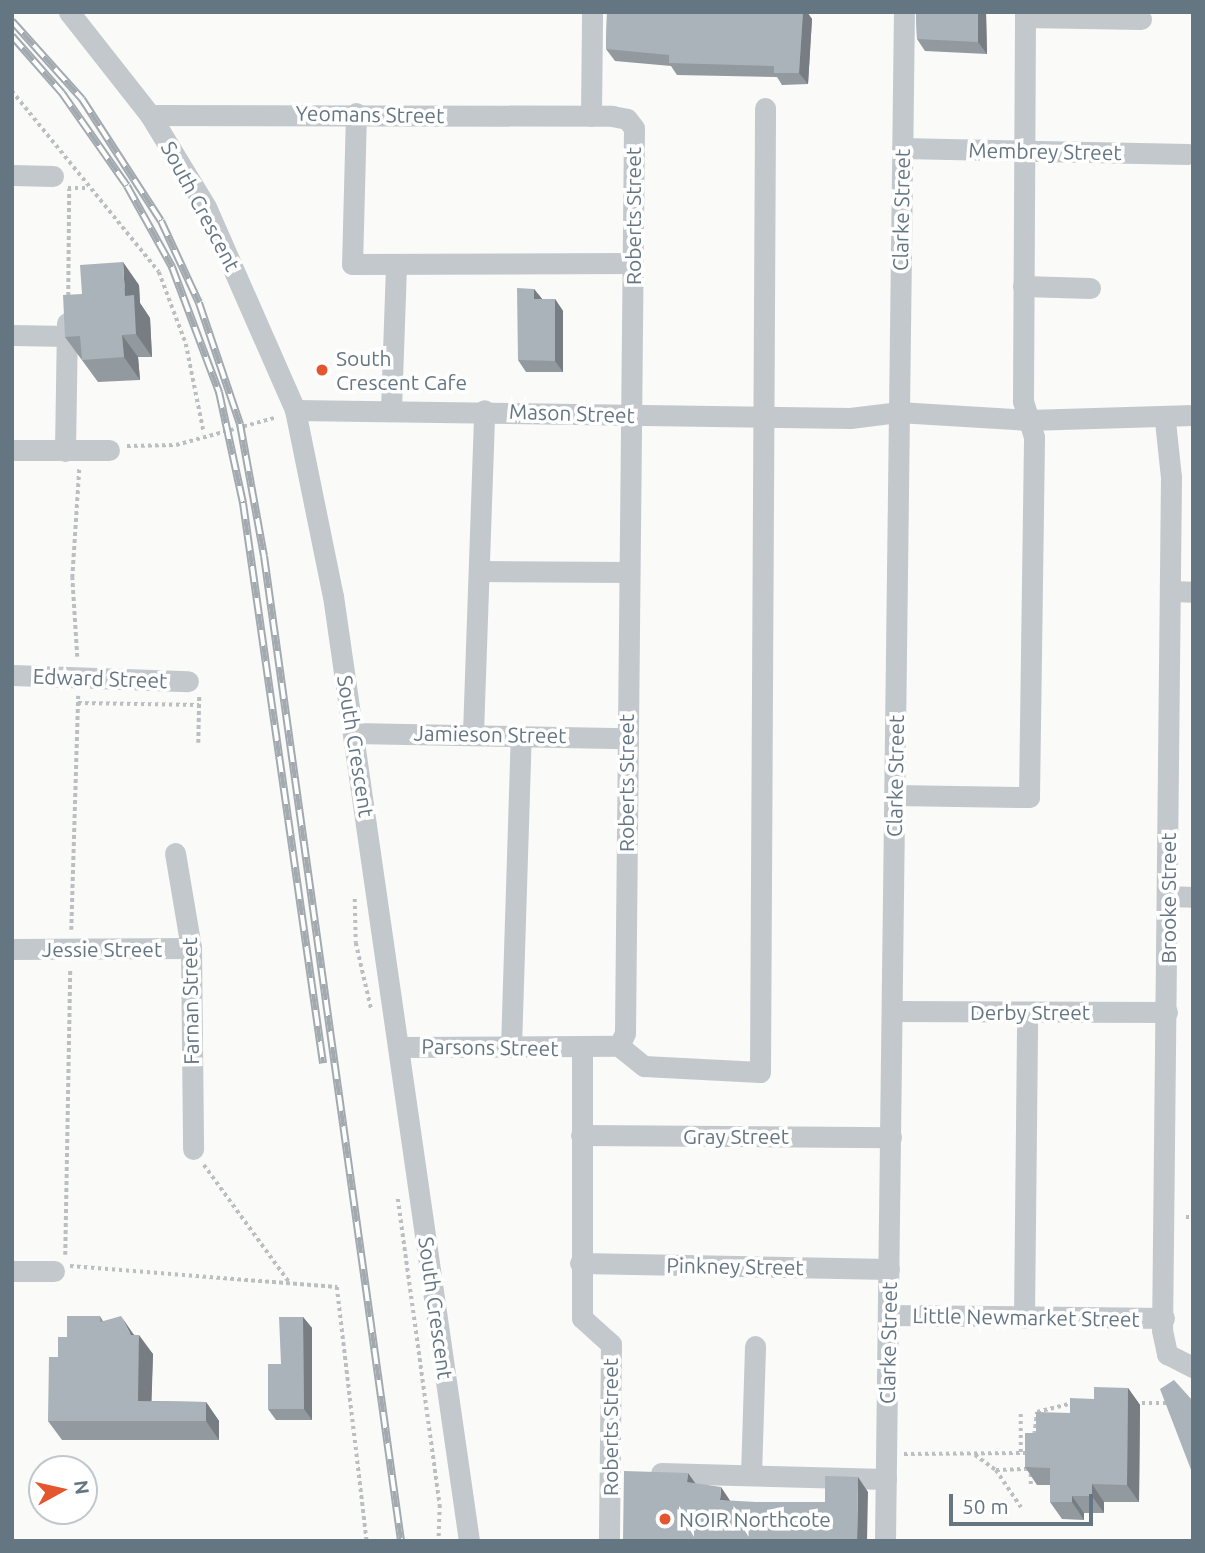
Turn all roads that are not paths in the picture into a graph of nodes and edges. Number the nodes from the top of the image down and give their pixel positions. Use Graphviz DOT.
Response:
graph roads {
  1 [pos="69,12"];
  2 [pos="592,12"];
  3 [pos="904,12"];
  4 [pos="1025,15"];
  5 [pos="1141,19"];
  6 [pos="765,108"];
  7 [pos="356,113"];
  8 [pos="150,115"];
  9 [pos="591,116"];
  10 [pos="902,148"];
  11 [pos="1023,150"];
  12 [pos="1188,154"];
  13 [pos="12,175"];
  14 [pos="63,175"];
  15 [pos="634,263"];
  16 [pos="396,264"];
  17 [pos="1023,286"];
  18 [pos="1090,288"];
  19 [pos="12,335"];
  20 [pos="391,409"];
  21 [pos="295,410"];
  22 [pos="484,410"];
  23 [pos="630,415"];
  24 [pos="762,417"];
  25 [pos="899,419"];
  26 [pos="1028,420"];
  27 [pos="1181,421"];
  28 [pos="12,450"];
  29 [pos="109,450"];
  30 [pos="72,451"];
  31 [pos="478,571"];
  32 [pos="629,572"];
  33 [pos="1193,592"];
  34 [pos="1170,598"];
  35 [pos="1193,604"];
  36 [pos="12,675"];
  37 [pos="193,686"];
  38 [pos="354,733"];
  39 [pos="473,733"];
  40 [pos="521,735"];
  41 [pos="626,738"];
  42 [pos="895,795"];
  43 [pos="175,853"];
  44 [pos="1193,897"];
  45 [pos="1168,903"];
  46 [pos="1193,909"];
  47 [pos="191,948"];
  48 [pos="12,949"];
  49 [pos="893,1011"];
  50 [pos="1167,1012"];
  51 [pos="1027,1013"];
  52 [pos="619,1046"];
  53 [pos="399,1047"];
  54 [pos="511,1047"];
  55 [pos="582,1049"];
  56 [pos="581,1135"];
  57 [pos="891,1137"];
  58 [pos="193,1149"];
  59 [pos="580,1263"];
  60 [pos="889,1269"];
  61 [pos="12,1271"];
  62 [pos="54,1271"];
  63 [pos="888,1315"];
  64 [pos="1024,1318"];
  65 [pos="1164,1318"];
  66 [pos="755,1346"];
  67 [pos="1193,1367"];
  68 [pos="628,1472"];
  69 [pos="751,1475"];
  70 [pos="886,1479"];
  71 [pos="469,1541"];
  72 [pos="609,1541"];
  73 [pos="885,1541"];
  1 -- 8 [label="street, South Crescent"];
  2 -- 9 [label="street"];
  3 -- 10 [label="street, Clarke Street"];
  4 -- 5 [label="street"];
  4 -- 11 [label="street"];
  6 -- 24 [label="street"];
  7 -- 8 [label="street, Yeomans Street"];
  7 -- 9 [label="street, Yeomans Street"];
  7 -- 16 [label="street"];
  8 -- 21 [label="street, South Crescent"];
  9 -- 15 [label="street, Roberts Street"];
  10 -- 11 [label="street, Membrey Street"];
  10 -- 25 [label="street, Clarke Street"];
  11 -- 12 [label="street, Membrey Street"];
  11 -- 17 [label="street"];
  13 -- 14 [label="street"];
  15 -- 16 [label="street"];
  15 -- 23 [label="street, Roberts Street"];
  16 -- 20 [label="street"];
  17 -- 18 [label="street"];
  17 -- 26 [label="street"];
  19 -- 30 [label="street"];
  20 -- 21 [label="street, Mason Street"];
  20 -- 22 [label="street, Mason Street"];
  21 -- 38 [label="street, South Crescent"];
  22 -- 23 [label="street, Mason Street"];
  22 -- 31 [label="street"];
  23 -- 24 [label="street, Mason Street"];
  23 -- 32 [label="street, Roberts Street"];
  24 -- 25 [label="street, Mason Street"];
  24 -- 52 [label="street"];
  25 -- 26 [label="street, Mason Street"];
  25 -- 42 [label="street, Clarke Street"];
  26 -- 27 [label="street, Mason Street"];
  26 -- 42 [label="street"];
  27 -- 34 [label="street, Brooke Street"];
  28 -- 30 [label="street"];
  29 -- 30 [label="street"];
  31 -- 32 [label="street"];
  31 -- 39 [label="street"];
  32 -- 41 [label="street, Roberts Street"];
  33 -- 34 [label="street"];
  34 -- 35 [label="street"];
  34 -- 45 [label="street, Brooke Street"];
  36 -- 37 [label="street, Edward Street"];
  38 -- 39 [label="street, Jamieson Street"];
  38 -- 53 [label="street, South Crescent"];
  39 -- 40 [label="street, Jamieson Street"];
  40 -- 41 [label="street, Jamieson Street"];
  40 -- 54 [label="street"];
  41 -- 52 [label="street, Roberts Street"];
  42 -- 49 [label="street, Clarke Street"];
  43 -- 47 [label="street, Farnan Street"];
  44 -- 45 [label="street"];
  45 -- 46 [label="street"];
  45 -- 50 [label="street, Brooke Street"];
  47 -- 48 [label="street, Jessie Street"];
  47 -- 58 [label="street, Farnan Street"];
  49 -- 51 [label="street, Derby Street"];
  49 -- 57 [label="street, Clarke Street"];
  50 -- 51 [label="street, Derby Street"];
  50 -- 65 [label="street, Brooke Street"];
  51 -- 64 [label="street"];
  52 -- 55 [label="street"];
  53 -- 54 [label="street, Parsons Street"];
  53 -- 71 [label="street, South Crescent"];
  54 -- 55 [label="street, Parsons Street"];
  55 -- 56 [label="street, Roberts Street"];
  56 -- 57 [label="street, Gray Street"];
  56 -- 59 [label="street, Roberts Street"];
  57 -- 60 [label="street, Clarke Street"];
  59 -- 60 [label="street, Pinkney Street"];
  59 -- 68 [label="street, Roberts Street"];
  60 -- 63 [label="street, Clarke Street"];
  61 -- 62 [label="street"];
  63 -- 64 [label="street, Little Newmarket Street"];
  63 -- 70 [label="street, Clarke Street"];
  64 -- 65 [label="street, Little Newmarket Street"];
  65 -- 67 [label="street, Brooke Street"];
  66 -- 69 [label="street"];
  68 -- 69 [label="street"];
  68 -- 72 [label="street, Roberts Street"];
  69 -- 70 [label="street"];
  70 -- 73 [label="street, Clarke Street"];
}
